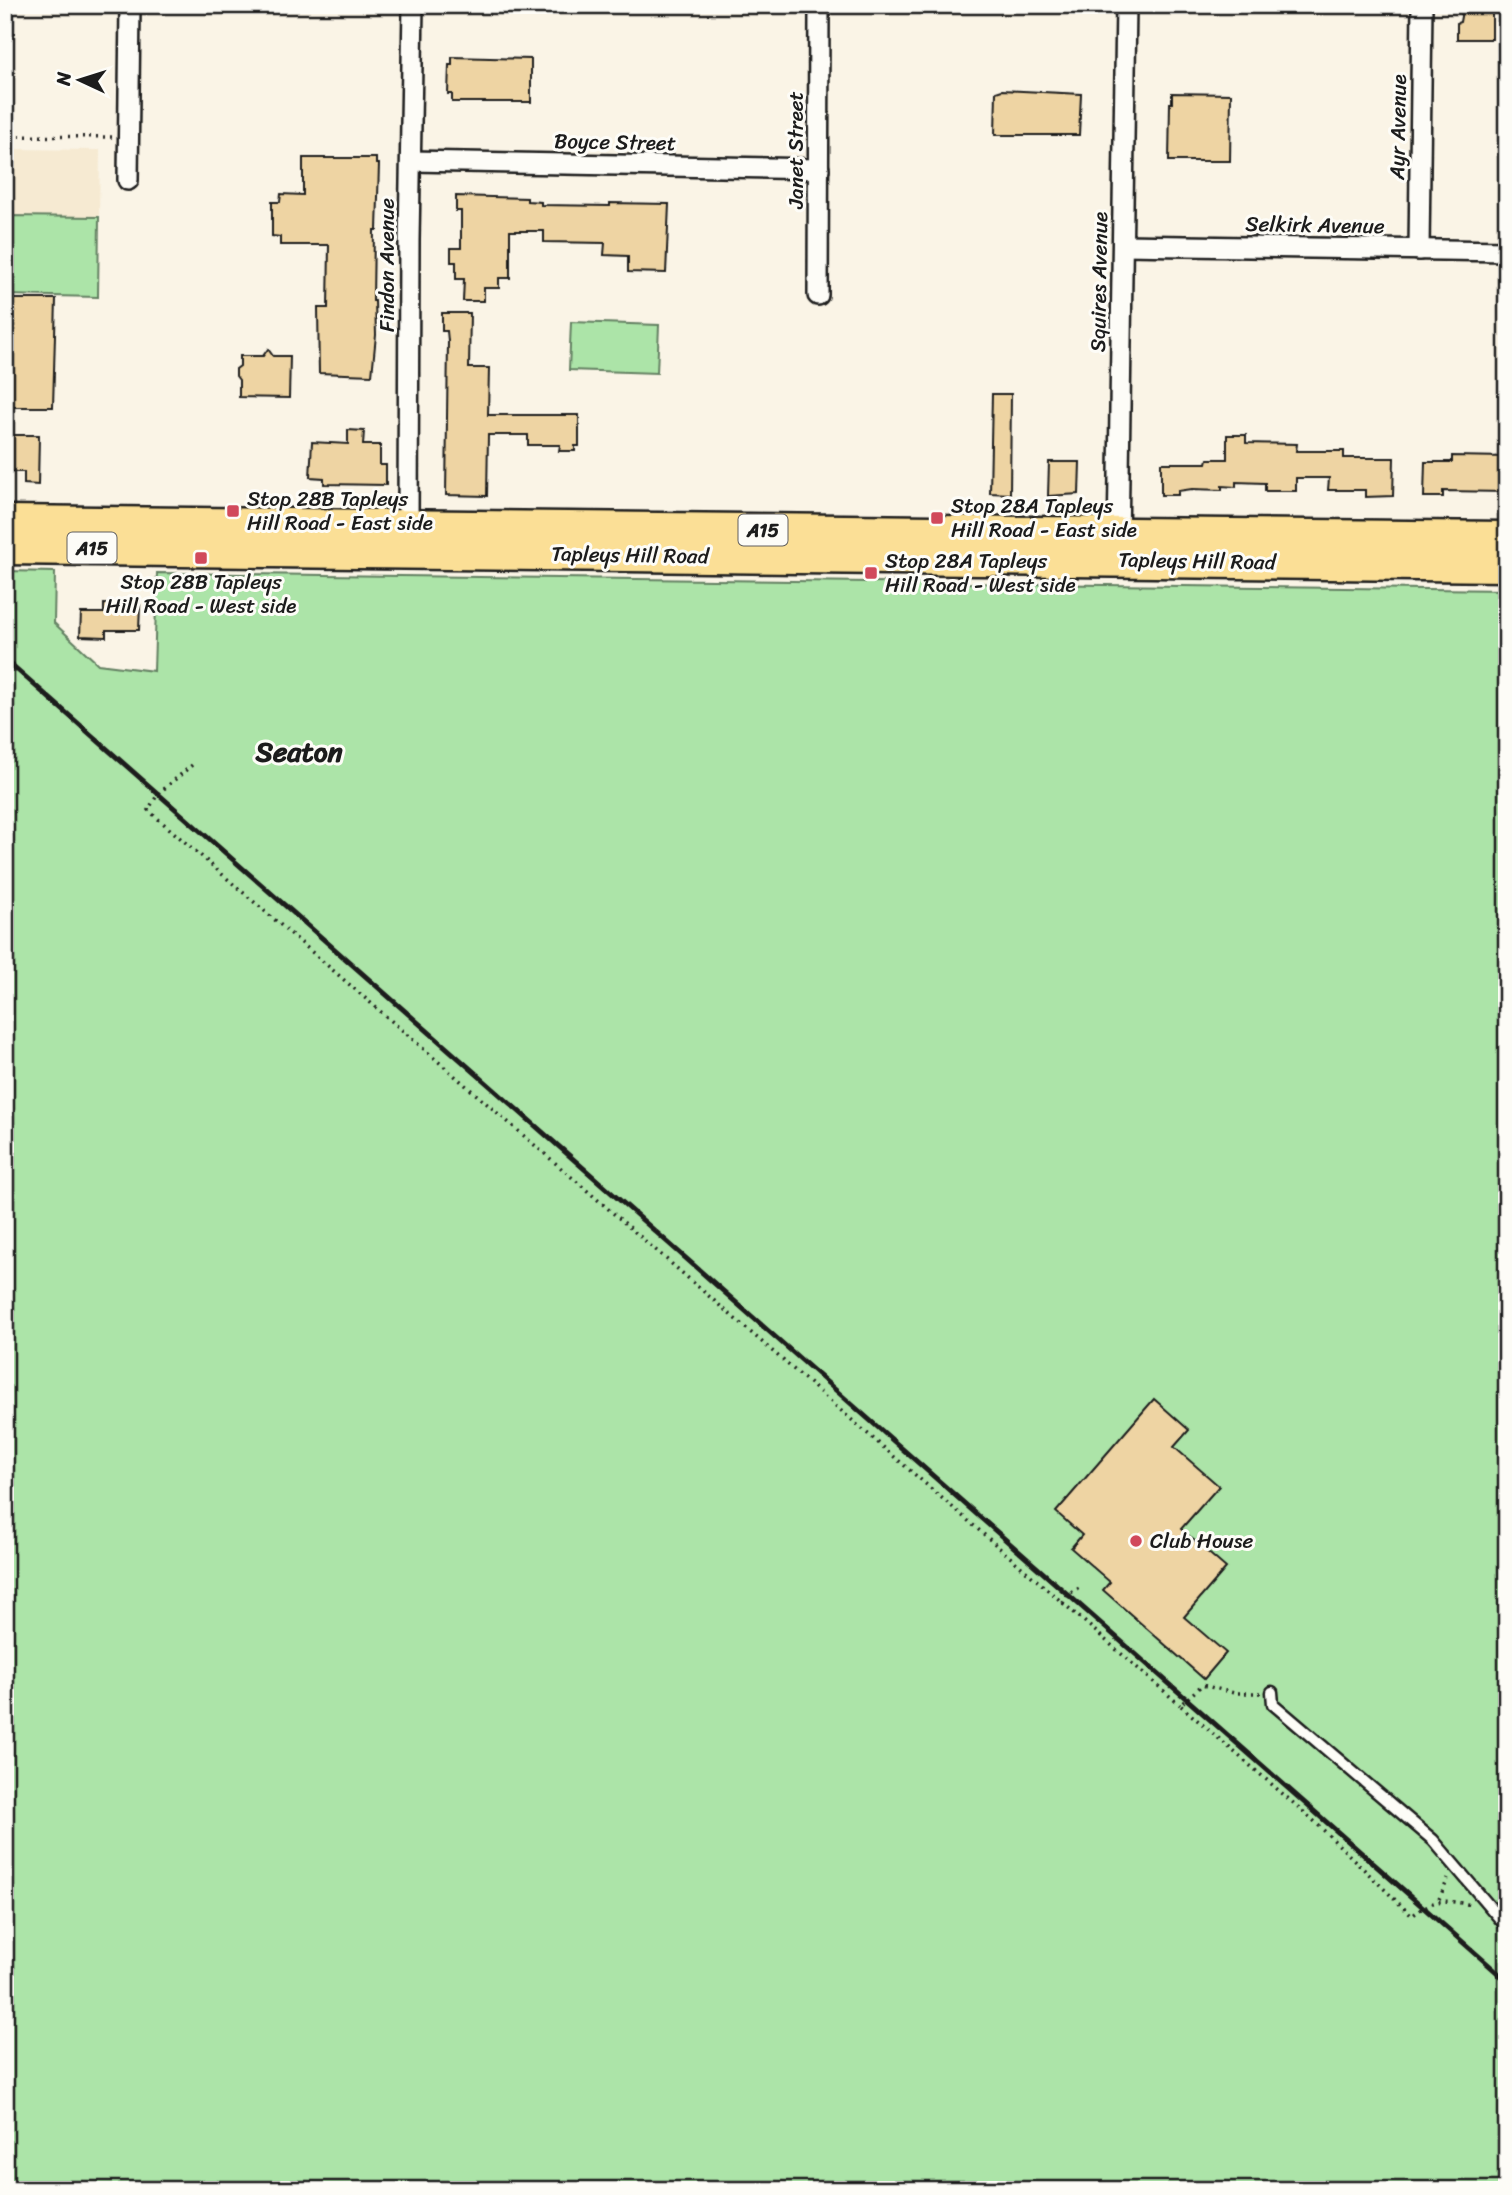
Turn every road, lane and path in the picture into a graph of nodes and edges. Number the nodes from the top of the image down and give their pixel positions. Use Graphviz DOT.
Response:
graph roads {
  1 [pos="130,5"];
  2 [pos="413,5"];
  3 [pos="820,5"];
  4 [pos="1126,5"];
  5 [pos="1422,5"];
  6 [pos="5,136"];
  7 [pos="128,137"];
  8 [pos="411,161"];
  9 [pos="819,169"];
  10 [pos="128,180"];
  11 [pos="1123,245"];
  12 [pos="1419,250"];
  13 [pos="1507,251"];
  14 [pos="818,295"];
  15 [pos="5,522"];
  16 [pos="408,526"];
  17 [pos="1507,538"];
  18 [pos="1118,546"];
  19 [pos="5,548"];
  20 [pos="1507,565"];
  21 [pos="192,765"];
  22 [pos="1081,1587"];
  23 [pos="1063,1602"];
  24 [pos="1272,1692"];
  25 [pos="1180,1705"];
  26 [pos="1453,1864"];
  27 [pos="1439,1899"];
  28 [pos="1491,1908"];
  29 [pos="1507,1927"];
  1 -- 7 [label="street"];
  2 -- 8 [label="street, Findon Avenue"];
  3 -- 9 [label="street, Janet Street"];
  4 -- 11 [label="street, Squires Avenue"];
  5 -- 12 [label="street, Ayr Avenue"];
  6 -- 7 [label="path"];
  7 -- 10 [label="street"];
  8 -- 9 [label="street, Boyce Street"];
  8 -- 16 [label="street, Findon Avenue"];
  9 -- 14 [label="street, Janet Street"];
  11 -- 12 [label="street, Selkirk Avenue"];
  11 -- 18 [label="street, Squires Avenue"];
  12 -- 13 [label="street, Selkirk Avenue"];
  15 -- 16 [label="main road, Tapleys Hill Road / A15"];
  16 -- 18 [label="main road, Tapleys Hill Road / A15"];
  17 -- 18 [label="main road, Tapleys Hill Road / A15"];
  18 -- 19 [label="main road, Tapleys Hill Road / A15"];
  18 -- 20 [label="main road, Tapleys Hill Road / A15"];
  21 -- 23 [label="path"];
  22 -- 23 [label="path"];
  23 -- 25 [label="path"];
  24 -- 25 [label="path"];
  24 -- 26 [label="lane"];
  25 -- 27 [label="path"];
  26 -- 27 [label="path"];
  26 -- 28 [label="lane"];
  27 -- 28 [label="path"];
  28 -- 29 [label="lane"];
}
